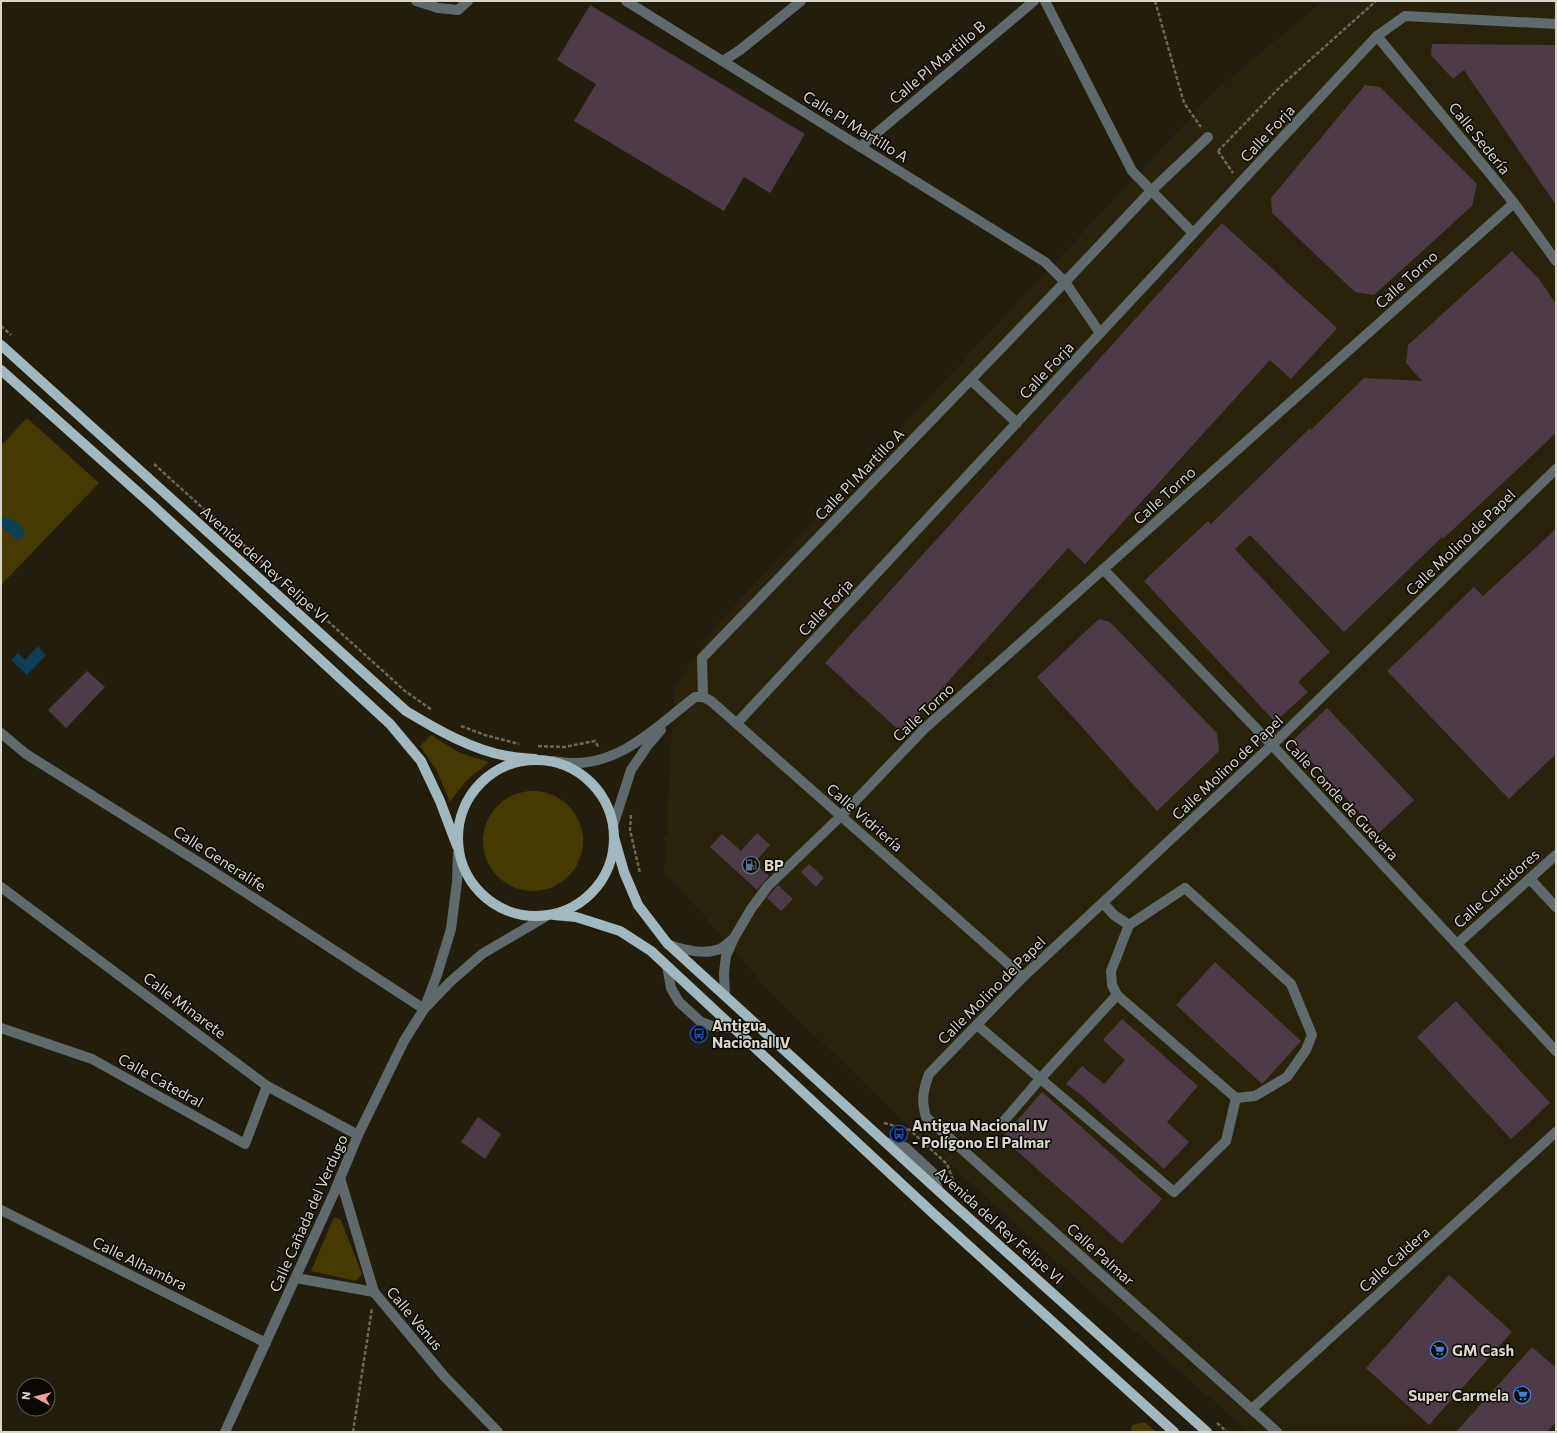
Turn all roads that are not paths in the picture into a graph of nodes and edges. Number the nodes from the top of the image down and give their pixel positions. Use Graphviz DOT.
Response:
graph roads {
  1 [pos="416,1"];
  2 [pos="468,1"];
  3 [pos="626,1"];
  4 [pos="801,1"];
  5 [pos="1034,1"];
  6 [pos="1045,1"];
  7 [pos="1556,24"];
  8 [pos="1377,36"];
  9 [pos="723,61"];
  10 [pos="1208,136"];
  11 [pos="860,147"];
  12 [pos="1151,191"];
  13 [pos="1514,203"];
  14 [pos="1194,233"];
  15 [pos="1556,261"];
  16 [pos="1065,282"];
  17 [pos="1100,333"];
  18 [pos="1,345"];
  19 [pos="1,370"];
  20 [pos="971,380"];
  21 [pos="1017,423"];
  22 [pos="1556,469"];
  23 [pos="1104,569"];
  24 [pos="703,697"];
  25 [pos="683,706"];
  26 [pos="737,723"];
  27 [pos="1,732"];
  28 [pos="1272,745"];
  29 [pos="535,759"];
  30 [pos="553,761"];
  31 [pos="841,816"];
  32 [pos="614,826"];
  33 [pos="614,837"];
  34 [pos="458,850"];
  35 [pos="1556,855"];
  36 [pos="1530,879"];
  37 [pos="1,887"];
  38 [pos="1103,903"];
  39 [pos="1556,907"];
  40 [pos="550,916"];
  41 [pos="1129,925"];
  42 [pos="734,938"];
  43 [pos="667,944"];
  44 [pos="1457,944"];
  45 [pos="667,966"];
  46 [pos="1023,977"];
  47 [pos="725,995"];
  48 [pos="1117,995"];
  49 [pos="424,1009"];
  50 [pos="977,1025"];
  51 [pos="1,1028"];
  52 [pos="734,1028"];
  53 [pos="1556,1051"];
  54 [pos="1040,1079"];
  55 [pos="267,1086"];
  56 [pos="924,1090"];
  57 [pos="1236,1098"];
  58 [pos="1003,1122"];
  59 [pos="1556,1132"];
  60 [pos="358,1135"];
  61 [pos="340,1178"];
  62 [pos="1,1210"];
  63 [pos="296,1278"];
  64 [pos="374,1292"];
  65 [pos="266,1343"];
  66 [pos="1252,1409"];
  67 [pos="225,1432"];
  68 [pos="498,1432"];
  69 [pos="1174,1432"];
  70 [pos="1207,1432"];
  71 [pos="1278,1432"];
  1 -- 2 [label="street"];
  3 -- 9 [label="street, Calle Pl Martillo A"];
  4 -- 9 [label="street"];
  5 -- 11 [label="street, Calle Pl Martillo B"];
  6 -- 12 [label="street"];
  7 -- 8 [label="street, Calle Forja"];
  8 -- 13 [label="street, Calle Sedería"];
  8 -- 14 [label="street, Calle Forja"];
  9 -- 11 [label="street, Calle Pl Martillo A"];
  10 -- 12 [label="street, Calle Pl Martillo A"];
  11 -- 16 [label="street, Calle Pl Martillo A"];
  12 -- 14 [label="street"];
  12 -- 16 [label="street, Calle Pl Martillo A"];
  13 -- 15 [label="street, Calle Sedería"];
  13 -- 23 [label="street, Calle Torno"];
  14 -- 17 [label="street, Calle Forja"];
  16 -- 17 [label="street, Calle Pl Martillo A"];
  16 -- 20 [label="street, Calle Pl Martillo A"];
  17 -- 21 [label="street, Calle Forja"];
  18 -- 29 [label="main road, Avenida del Rey Felipe VI"];
  19 -- 34 [label="main road"];
  20 -- 21 [label="street"];
  20 -- 24 [label="street, Calle Pl Martillo A"];
  21 -- 26 [label="street, Calle Forja"];
  22 -- 28 [label="street, Calle Molino de Papel"];
  23 -- 28 [label="street, Calle Conde de Guevara"];
  23 -- 31 [label="street, Calle Torno"];
  24 -- 25 [label="street"];
  24 -- 26 [label="street, Calle Vidriería"];
  25 -- 30 [label="street"];
  25 -- 32 [label="street"];
  26 -- 31 [label="street, Calle Vidriería"];
  27 -- 49 [label="street, Calle Generalife"];
  28 -- 38 [label="street, Calle Molino de Papel"];
  28 -- 44 [label="street, Calle Conde de Guevara"];
  29 -- 30 [label="main road, Avenida del Rey Felipe VI"];
  29 -- 34 [label="main road"];
  30 -- 32 [label="main road, Avenida del Rey Felipe VI"];
  31 -- 42 [label="street, Calle Torno"];
  31 -- 46 [label="street, Calle Vidriería"];
  32 -- 33 [label="main road, Avenida del Rey Felipe VI"];
  33 -- 40 [label="main road"];
  33 -- 43 [label="main road, Avenida del Rey Felipe VI"];
  34 -- 40 [label="main road"];
  34 -- 49 [label="street"];
  35 -- 36 [label="street, Calle Curtidores"];
  36 -- 39 [label="street"];
  36 -- 44 [label="street, Calle Curtidores"];
  37 -- 55 [label="street, Calle Minarete"];
  38 -- 41 [label="street"];
  38 -- 46 [label="street, Calle Molino de Papel"];
  40 -- 45 [label="main road"];
  40 -- 49 [label="street"];
  41 -- 48 [label="street"];
  41 -- 57 [label="street"];
  42 -- 43 [label="street"];
  42 -- 47 [label="street"];
  43 -- 47 [label="main road, Avenida del Rey Felipe VI"];
  44 -- 53 [label="street, Calle Conde de Guevara"];
  45 -- 52 [label="main road"];
  45 -- 52 [label="street"];
  46 -- 50 [label="street, Calle Molino de Papel"];
  47 -- 70 [label="main road, Avenida del Rey Felipe VI"];
  48 -- 54 [label="street"];
  48 -- 57 [label="street"];
  49 -- 60 [label="street, Calle Cañada del Verdugo"];
  50 -- 54 [label="street"];
  50 -- 56 [label="street, Calle Molino de Papel"];
  51 -- 55 [label="street, Calle Catedral"];
  52 -- 69 [label="main road"];
  54 -- 57 [label="street"];
  54 -- 58 [label="street"];
  55 -- 60 [label="street, Calle Minarete"];
  56 -- 66 [label="street, Calle Palmar"];
  59 -- 66 [label="street, Calle Caldera"];
  60 -- 61 [label="street, Calle Cañada del Verdugo"];
  61 -- 63 [label="street, Calle Cañada del Verdugo"];
  61 -- 64 [label="street, Calle Venus"];
  62 -- 65 [label="street, Calle Alhambra"];
  63 -- 64 [label="street"];
  63 -- 65 [label="street, Calle Cañada del Verdugo"];
  64 -- 68 [label="street, Calle Venus"];
  65 -- 67 [label="street, Calle Cañada del Verdugo"];
  66 -- 71 [label="street, Calle Palmar"];
}
